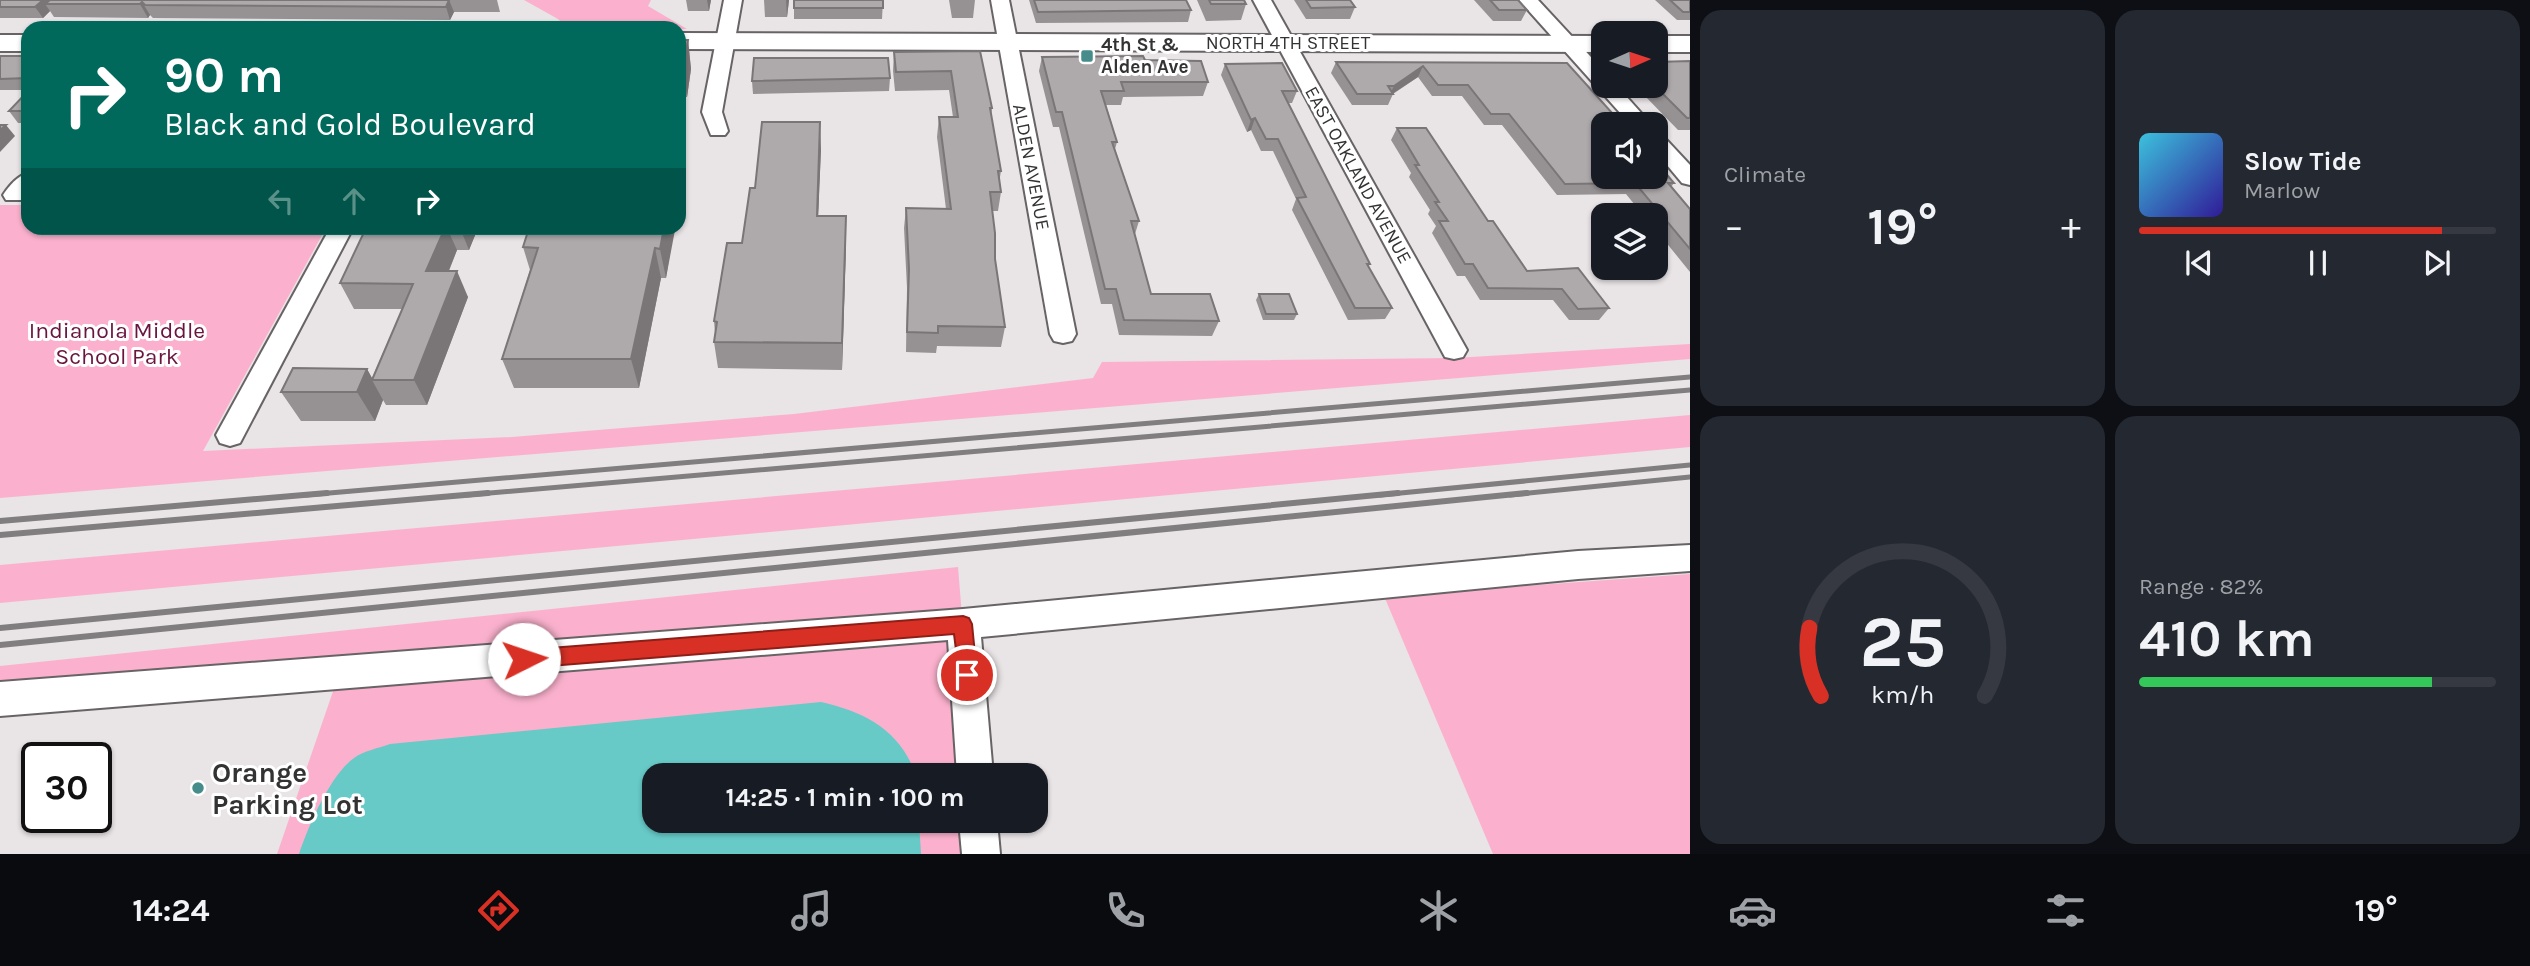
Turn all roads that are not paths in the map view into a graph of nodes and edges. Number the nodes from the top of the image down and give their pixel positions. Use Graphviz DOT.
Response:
graph roads {
  1 [pos="733,0"];
  2 [pos="1000,0"];
  3 [pos="1262,0"];
  4 [pos="1528,0"];
  5 [pos="686,41"];
  6 [pos="726,41"];
  7 [pos="0,43"];
  8 [pos="21,43"];
  9 [pos="1008,43"];
  10 [pos="1286,43"];
  11 [pos="1568,44"];
  12 [pos="1591,44"];
  13 [pos="1668,44"];
  14 [pos="1690,44"];
  15 [pos="1591,69"];
  16 [pos="1618,98"];
  17 [pos="1630,112"];
  18 [pos="718,131"];
  19 [pos="1668,153"];
  20 [pos="1690,178"];
  21 [pos="337,235"];
  22 [pos="1063,334"];
  23 [pos="1454,350"];
  24 [pos="230,435"];
  25 [pos="1690,558"];
  26 [pos="963,624"];
  27 [pos="0,699"];
  28 [pos="974,763"];
  29 [pos="979,833"];
  30 [pos="981,854"];
  1 -- 6 [label="street"];
  2 -- 9 [label="street, ALDEN AVENUE"];
  3 -- 10 [label="street, EAST OAKLAND AVENUE"];
  4 -- 11 [label="street"];
  5 -- 6 [label="main road, NORTH 4TH STREET"];
  6 -- 9 [label="main road, NORTH 4TH STREET"];
  6 -- 18 [label="street"];
  7 -- 8 [label="main road"];
  9 -- 10 [label="main road, NORTH 4TH STREET"];
  9 -- 22 [label="street, ALDEN AVENUE"];
  10 -- 11 [label="main road, NORTH 4TH STREET"];
  10 -- 23 [label="street, EAST OAKLAND AVENUE"];
  11 -- 12 [label="main road, NORTH 4TH STREET"];
  11 -- 15 [label="street"];
  13 -- 14 [label="main road"];
  16 -- 17 [label="street"];
  19 -- 20 [label="street"];
  21 -- 24 [label="street"];
  25 -- 26 [label="street"];
  26 -- 27 [label="street"];
  26 -- 28 [label="street"];
  29 -- 30 [label="street"];
}
